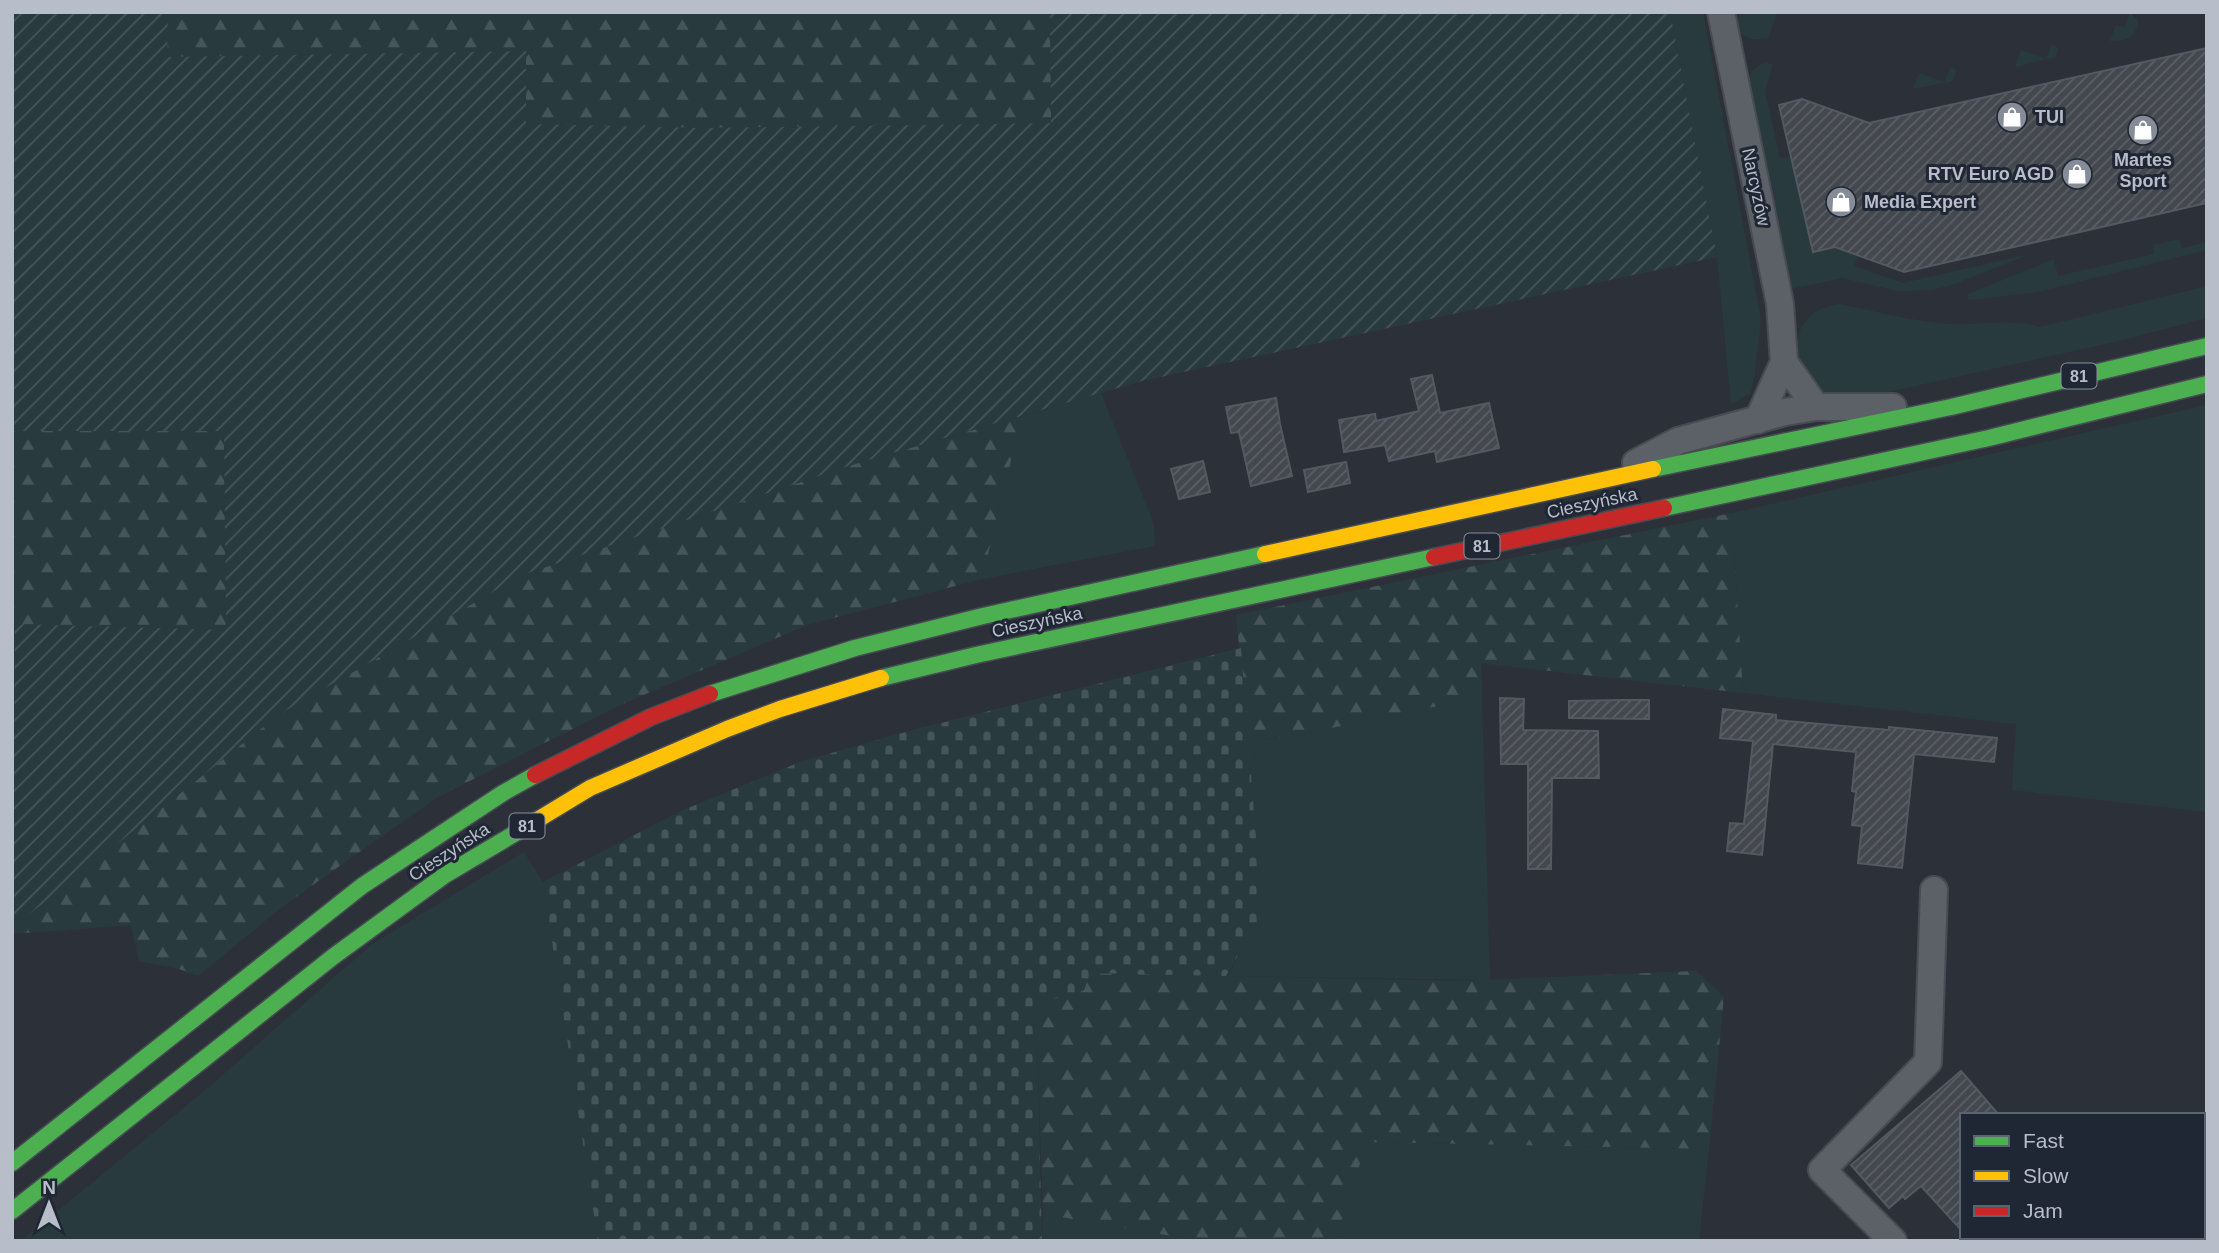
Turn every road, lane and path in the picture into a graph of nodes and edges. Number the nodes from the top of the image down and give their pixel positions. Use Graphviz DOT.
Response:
graph roads {
  1 [pos="1721,12"];
  2 [pos="2207,346"];
  3 [pos="1784,362"];
  4 [pos="2207,384"];
  5 [pos="1816,407"];
  6 [pos="1951,407"];
  7 [pos="1758,420"];
  8 [pos="1605,479"];
  9 [pos="1934,890"];
  10 [pos="12,1163"];
  11 [pos="12,1211"];
  12 [pos="1892,1241"];
  1 -- 3 [label="street, Narcyzów"];
  2 -- 6 [label="main road, Cieszyńska / 81"];
  3 -- 5 [label="street"];
  3 -- 7 [label="street, Narcyzów"];
  4 -- 11 [label="main road, Cieszyńska / 81"];
  5 -- 6 [label="street"];
  5 -- 7 [label="street"];
  6 -- 8 [label="main road, Cieszyńska / 81"];
  7 -- 8 [label="street"];
  8 -- 10 [label="main road, Cieszyńska / 81"];
  9 -- 12 [label="street"];
}
